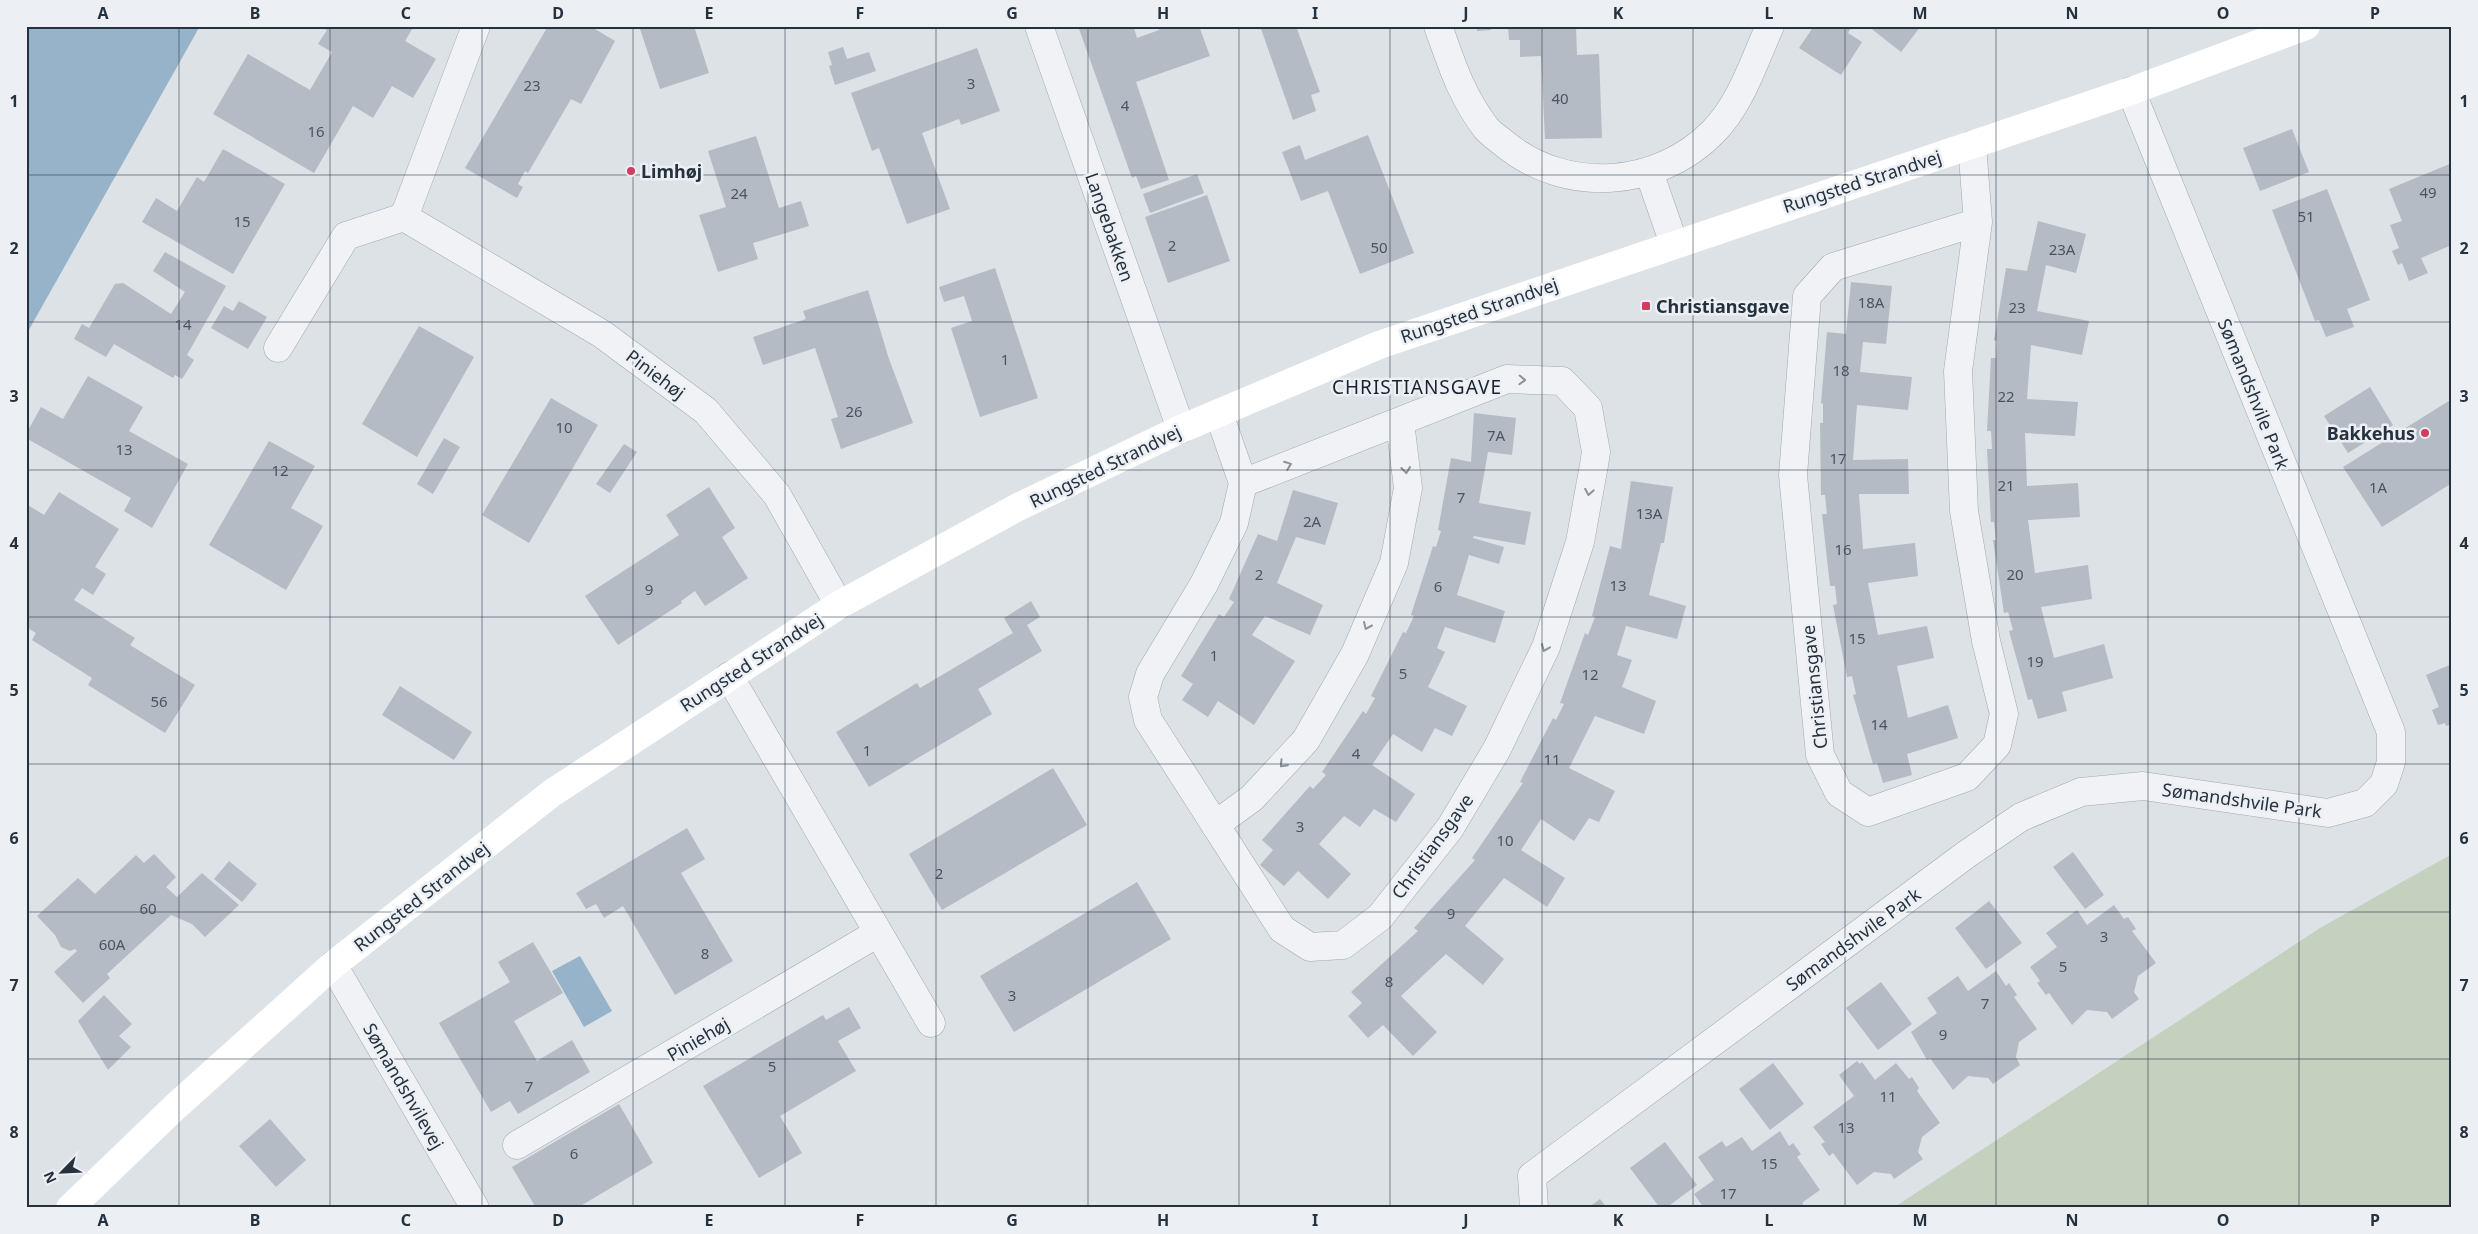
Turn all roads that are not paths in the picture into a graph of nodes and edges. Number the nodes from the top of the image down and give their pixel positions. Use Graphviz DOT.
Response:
graph roads {
  1 [pos="476,26"];
  2 [pos="1038,26"];
  3 [pos="1438,26"];
  4 [pos="1770,26"];
  5 [pos="2306,26"];
  6 [pos="2132,91"];
  7 [pos="1972,145"];
  8 [pos="1649,172"];
  9 [pos="404,217"];
  10 [pos="1978,222"];
  11 [pos="1674,244"];
  12 [pos="278,348"];
  13 [pos="1219,414"];
  14 [pos="1400,422"];
  15 [pos="1181,429"];
  16 [pos="1243,483"];
  17 [pos="838,605"];
  18 [pos="729,676"];
  19 [pos="1215,825"];
  20 [pos="878,933"];
  21 [pos="333,965"];
  22 [pos="931,1023"];
  23 [pos="517,1145"];
  24 [pos="70,1208"];
  25 [pos="474,1208"];
  26 [pos="1534,1208"];
  1 -- 9 [label="street"];
  2 -- 15 [label="street, Langebakken"];
  3 -- 8 [label="street"];
  4 -- 8 [label="street"];
  5 -- 6 [label="main road, Rungsted Strandvej"];
  6 -- 7 [label="main road, Rungsted Strandvej"];
  6 -- 26 [label="street, Sømandshvile Park"];
  7 -- 10 [label="street, Christiansgave"];
  7 -- 11 [label="main road, Rungsted Strandvej"];
  8 -- 11 [label="street"];
  9 -- 12 [label="street"];
  9 -- 17 [label="street, Piniehøj"];
  10 -- 10 [label="street, Christiansgave"];
  11 -- 13 [label="main road, Rungsted Strandvej"];
  13 -- 15 [label="main road, Rungsted Strandvej"];
  13 -- 16 [label="street"];
  16 -- 14 [label="street, Christiansgave, one-way"];
  14 -- 19 [label="street, one-way"];
  14 -- 19 [label="street, Christiansgave, one-way"];
  15 -- 17 [label="main road, Rungsted Strandvej"];
  16 -- 19 [label="street, Christiansgave"];
  17 -- 18 [label="main road, Rungsted Strandvej"];
  18 -- 20 [label="street"];
  18 -- 21 [label="main road, Rungsted Strandvej"];
  20 -- 22 [label="street"];
  20 -- 23 [label="street, Piniehøj"];
  21 -- 24 [label="main road, Rungsted Strandvej"];
  21 -- 25 [label="street, Sømandshvilevej"];
}
